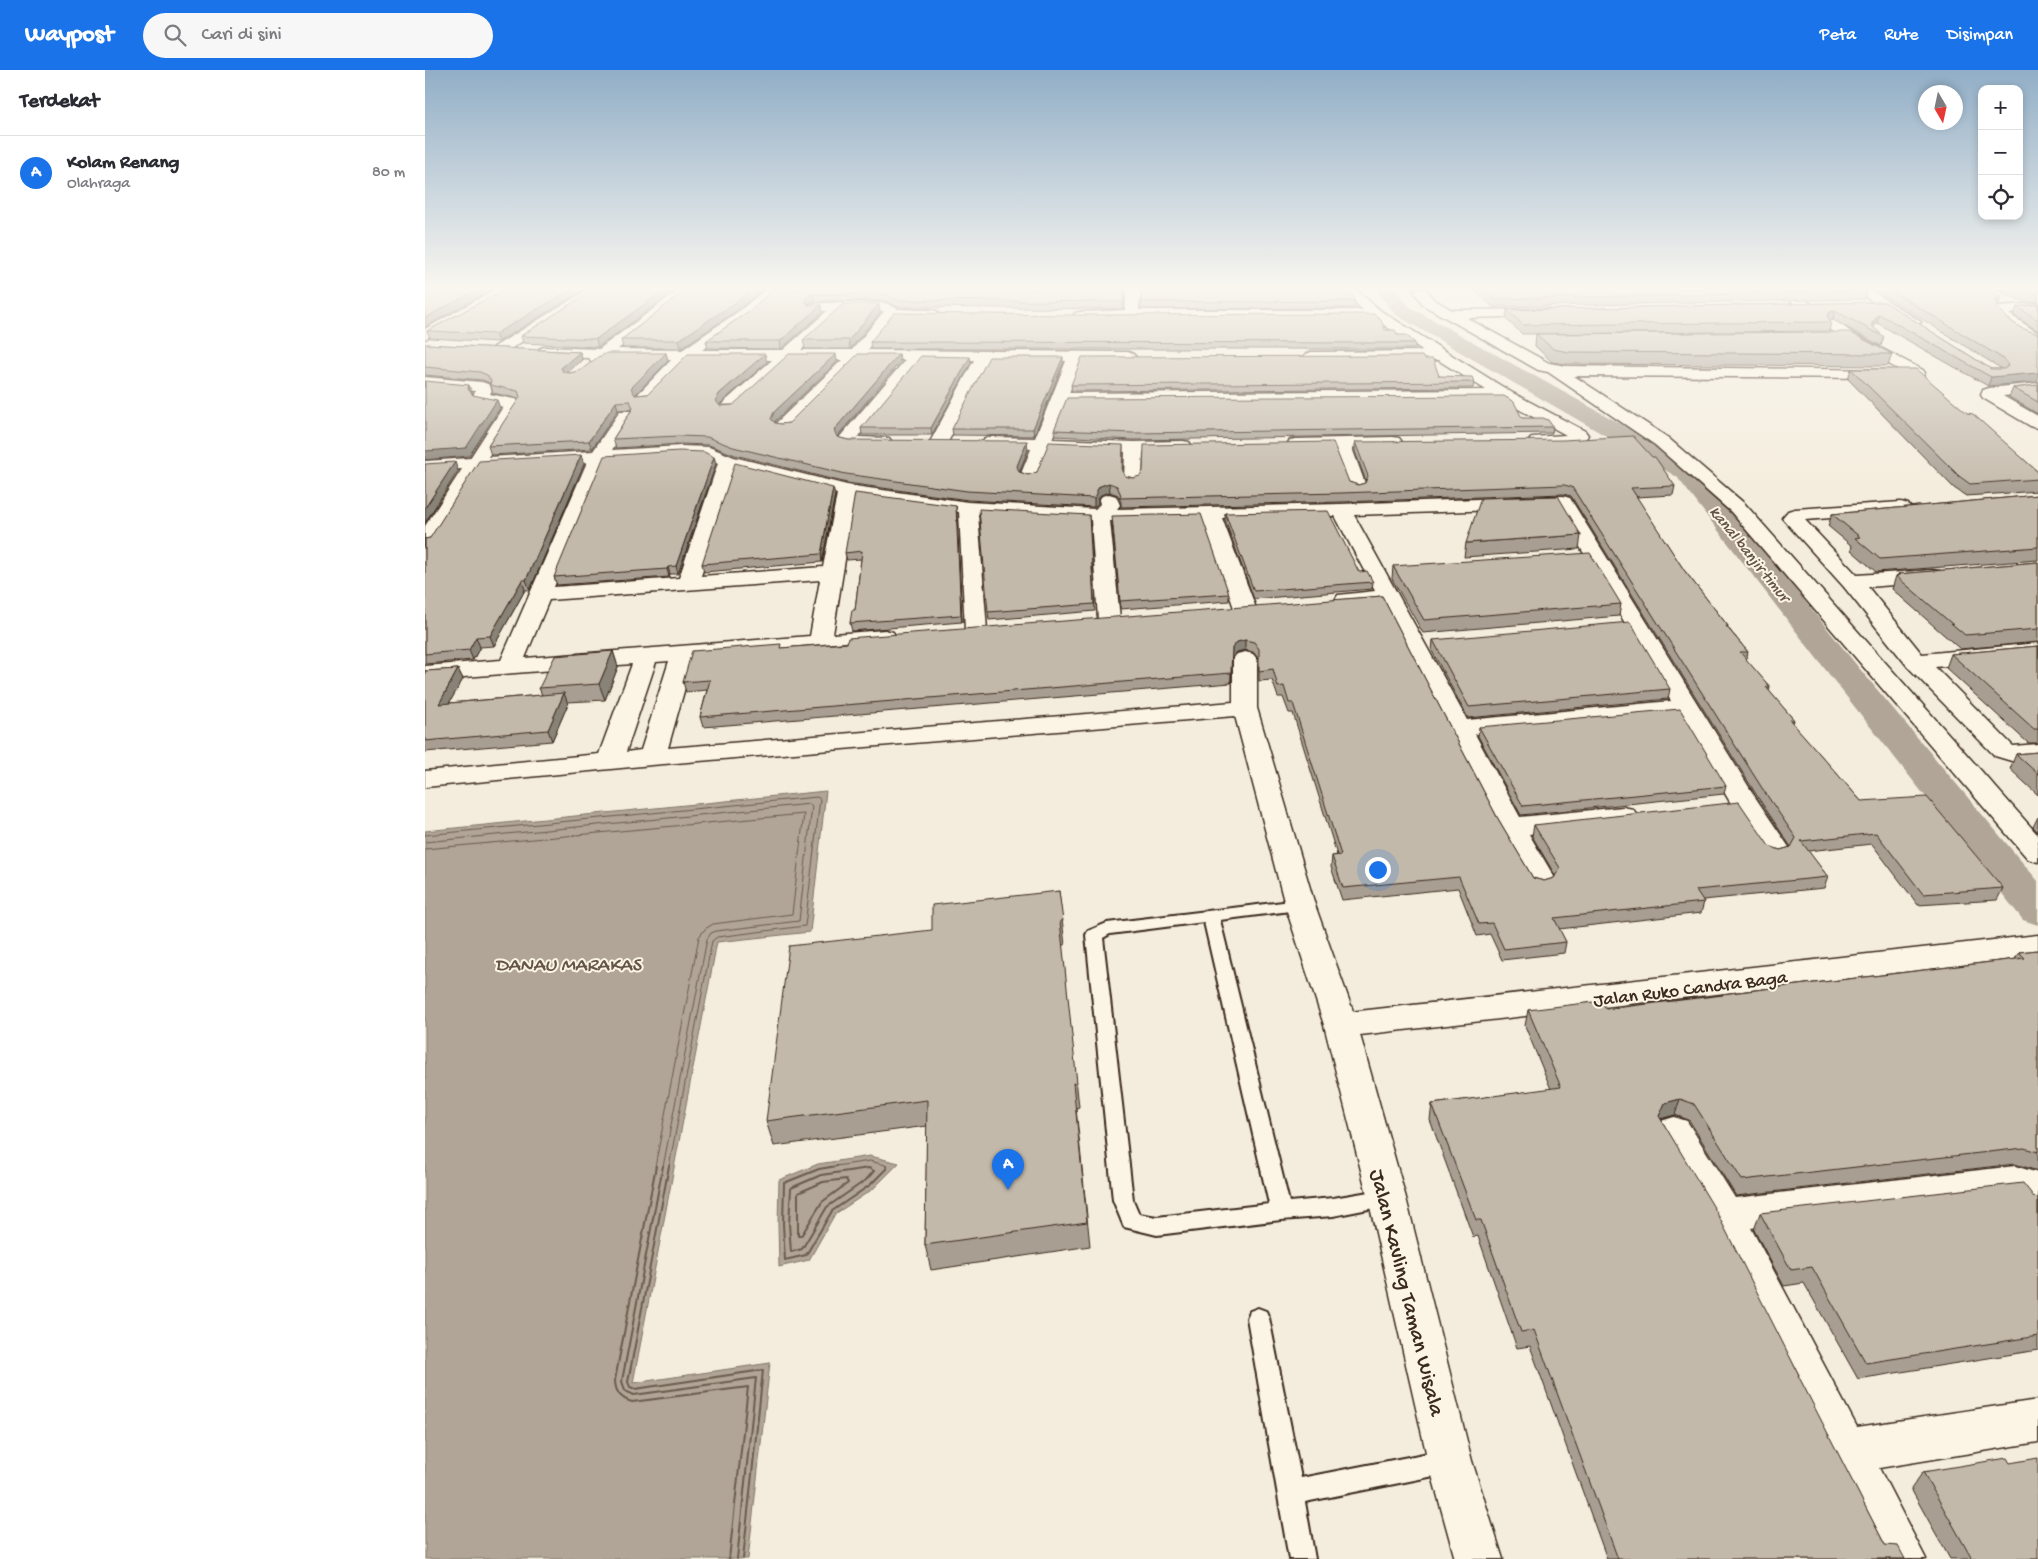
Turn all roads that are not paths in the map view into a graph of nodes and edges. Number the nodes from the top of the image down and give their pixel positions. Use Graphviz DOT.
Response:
graph roads {
  1 [pos="595,358"];
  2 [pos="682,358"];
  3 [pos="782,358"];
  4 [pos="852,358"];
  5 [pos="914,358"];
  6 [pos="983,358"];
  7 [pos="1074,358"];
  8 [pos="1448,358"];
  9 [pos="1530,358"];
  10 [pos="1890,358"];
  11 [pos="1554,370"];
  12 [pos="580,371"];
  13 [pos="1917,373"];
  14 [pos="1398,379"];
  15 [pos="425,382"];
  16 [pos="1930,384"];
  17 [pos="2038,388"];
  18 [pos="1505,395"];
  19 [pos="1405,396"];
  20 [pos="643,397"];
  21 [pos="1061,398"];
  22 [pos="729,408"];
  23 [pos="626,415"];
  24 [pos="2038,423"];
  25 [pos="783,426"];
  26 [pos="1517,441"];
  27 [pos="900,442"];
  28 [pos="920,442"];
  29 [pos="939,442"];
  30 [pos="958,442"];
  31 [pos="977,442"];
  32 [pos="1410,442"];
  33 [pos="1042,443"];
  34 [pos="1341,443"];
  35 [pos="1281,444"];
  36 [pos="1203,445"];
  37 [pos="1134,447"];
  38 [pos="598,457"];
  39 [pos="728,461"];
  40 [pos="474,463"];
  41 [pos="425,466"];
  42 [pos="1029,476"];
  43 [pos="1133,479"];
  44 [pos="1357,486"];
  45 [pos="847,491"];
  46 [pos="1099,507"];
  47 [pos="1921,507"];
  48 [pos="968,508"];
  49 [pos="1341,510"];
  50 [pos="1210,513"];
  51 [pos="425,542"];
  52 [pos="833,573"];
  53 [pos="1950,574"];
  54 [pos="688,582"];
  55 [pos="1852,582"];
  56 [pos="542,594"];
  57 [pos="1388,597"];
  58 [pos="1321,602"];
  59 [pos="1245,608"];
  60 [pos="1110,619"];
  61 [pos="1637,622"];
  62 [pos="1608,625"];
  63 [pos="976,630"];
  64 [pos="908,635"];
  65 [pos="820,642"];
  66 [pos="2038,650"];
  67 [pos="683,653"];
  68 [pos="646,656"];
  69 [pos="1245,659"];
  70 [pos="1916,662"];
  71 [pos="510,666"];
  72 [pos="425,673"];
  73 [pos="1687,707"];
  74 [pos="1245,708"];
  75 [pos="1458,728"];
  76 [pos="2038,752"];
  77 [pos="652,757"];
  78 [pos="610,761"];
  79 [pos="425,779"];
  80 [pos="1744,802"];
  81 [pos="1715,805"];
  82 [pos="1647,812"];
  83 [pos="1511,827"];
  84 [pos="1777,850"];
  85 [pos="2038,853"];
  86 [pos="1541,880"];
  87 [pos="1300,905"];
  88 [pos="1211,916"];
  89 [pos="2035,947"];
  90 [pos="1341,1025"];
  91 [pos="1674,1131"];
  92 [pos="1387,1198"];
  93 [pos="2038,1200"];
  94 [pos="1281,1210"];
  95 [pos="1725,1215"];
  96 [pos="1258,1318"];
  97 [pos="2038,1421"];
  98 [pos="1845,1452"];
  99 [pos="1450,1461"];
  100 [pos="1291,1492"];
  101 [pos="1302,1559"];
  102 [pos="1479,1559"];
  103 [pos="1902,1559"];
  1 -- 12 [label="street"];
  2 -- 20 [label="street"];
  3 -- 22 [label="street"];
  4 -- 25 [label="street"];
  5 -- 27 [label="street"];
  6 -- 29 [label="street"];
  7 -- 21 [label="street"];
  8 -- 18 [label="street"];
  9 -- 11 [label="street"];
  10 -- 13 [label="street"];
  11 -- 13 [label="street"];
  11 -- 85 [label="street"];
  13 -- 16 [label="street"];
  14 -- 19 [label="street"];
  15 -- 40 [label="street"];
  17 -- 24 [label="street"];
  18 -- 19 [label="street"];
  18 -- 26 [label="street"];
  19 -- 21 [label="street"];
  21 -- 33 [label="street"];
  23 -- 38 [label="street"];
  28 -- 29 [label="street"];
  29 -- 30 [label="street"];
  31 -- 33 [label="street"];
  32 -- 34 [label="street"];
  33 -- 37 [label="street"];
  33 -- 42 [label="street"];
  34 -- 35 [label="street"];
  34 -- 44 [label="street"];
  36 -- 37 [label="street"];
  37 -- 43 [label="street"];
  38 -- 39 [label="street"];
  38 -- 40 [label="street"];
  38 -- 56 [label="street"];
  39 -- 45 [label="street"];
  39 -- 54 [label="street"];
  40 -- 41 [label="street"];
  40 -- 51 [label="street"];
  45 -- 48 [label="street"];
  45 -- 52 [label="street"];
  46 -- 48 [label="street"];
  46 -- 50 [label="street"];
  46 -- 60 [label="street"];
  47 -- 55 [label="street"];
  48 -- 63 [label="street"];
  49 -- 50 [label="street"];
  49 -- 57 [label="street"];
  49 -- 61 [label="street"];
  50 -- 59 [label="street"];
  52 -- 54 [label="street"];
  52 -- 65 [label="street"];
  53 -- 55 [label="street"];
  54 -- 56 [label="street"];
  55 -- 70 [label="street"];
  56 -- 71 [label="street"];
  57 -- 58 [label="street"];
  57 -- 75 [label="street"];
  61 -- 62 [label="street"];
  61 -- 73 [label="street"];
  64 -- 65 [label="street"];
  65 -- 67 [label="street"];
  66 -- 70 [label="street"];
  67 -- 68 [label="street"];
  67 -- 77 [label="street"];
  68 -- 71 [label="street"];
  68 -- 78 [label="street"];
  69 -- 74 [label="street, Jalan Kavling Taman Wisala"];
  70 -- 76 [label="street"];
  71 -- 72 [label="street"];
  73 -- 75 [label="street"];
  73 -- 80 [label="street"];
  74 -- 77 [label="street"];
  74 -- 87 [label="street, Jalan Kavling Taman Wisala"];
  75 -- 83 [label="street"];
  77 -- 78 [label="street"];
  78 -- 79 [label="street"];
  80 -- 81 [label="street"];
  80 -- 84 [label="street"];
  82 -- 83 [label="street"];
  83 -- 86 [label="street"];
  87 -- 88 [label="lane"];
  87 -- 90 [label="street, Jalan Kavling Taman Wisala"];
  88 -- 94 [label="lane"];
  88 -- 94 [label="lane"];
  89 -- 90 [label="street, Jalan Ruko Candra Baga"];
  90 -- 92 [label="street, Jalan Kavling Taman Wisala"];
  91 -- 95 [label="street"];
  92 -- 94 [label="lane"];
  92 -- 99 [label="street, Jalan Kavling Taman Wisala"];
  93 -- 95 [label="street"];
  95 -- 98 [label="street"];
  96 -- 100 [label="lane"];
  97 -- 98 [label="street"];
  98 -- 103 [label="street"];
  99 -- 100 [label="lane"];
  99 -- 102 [label="street, Jalan Kavling Taman Wisala"];
  100 -- 101 [label="lane"];
}
